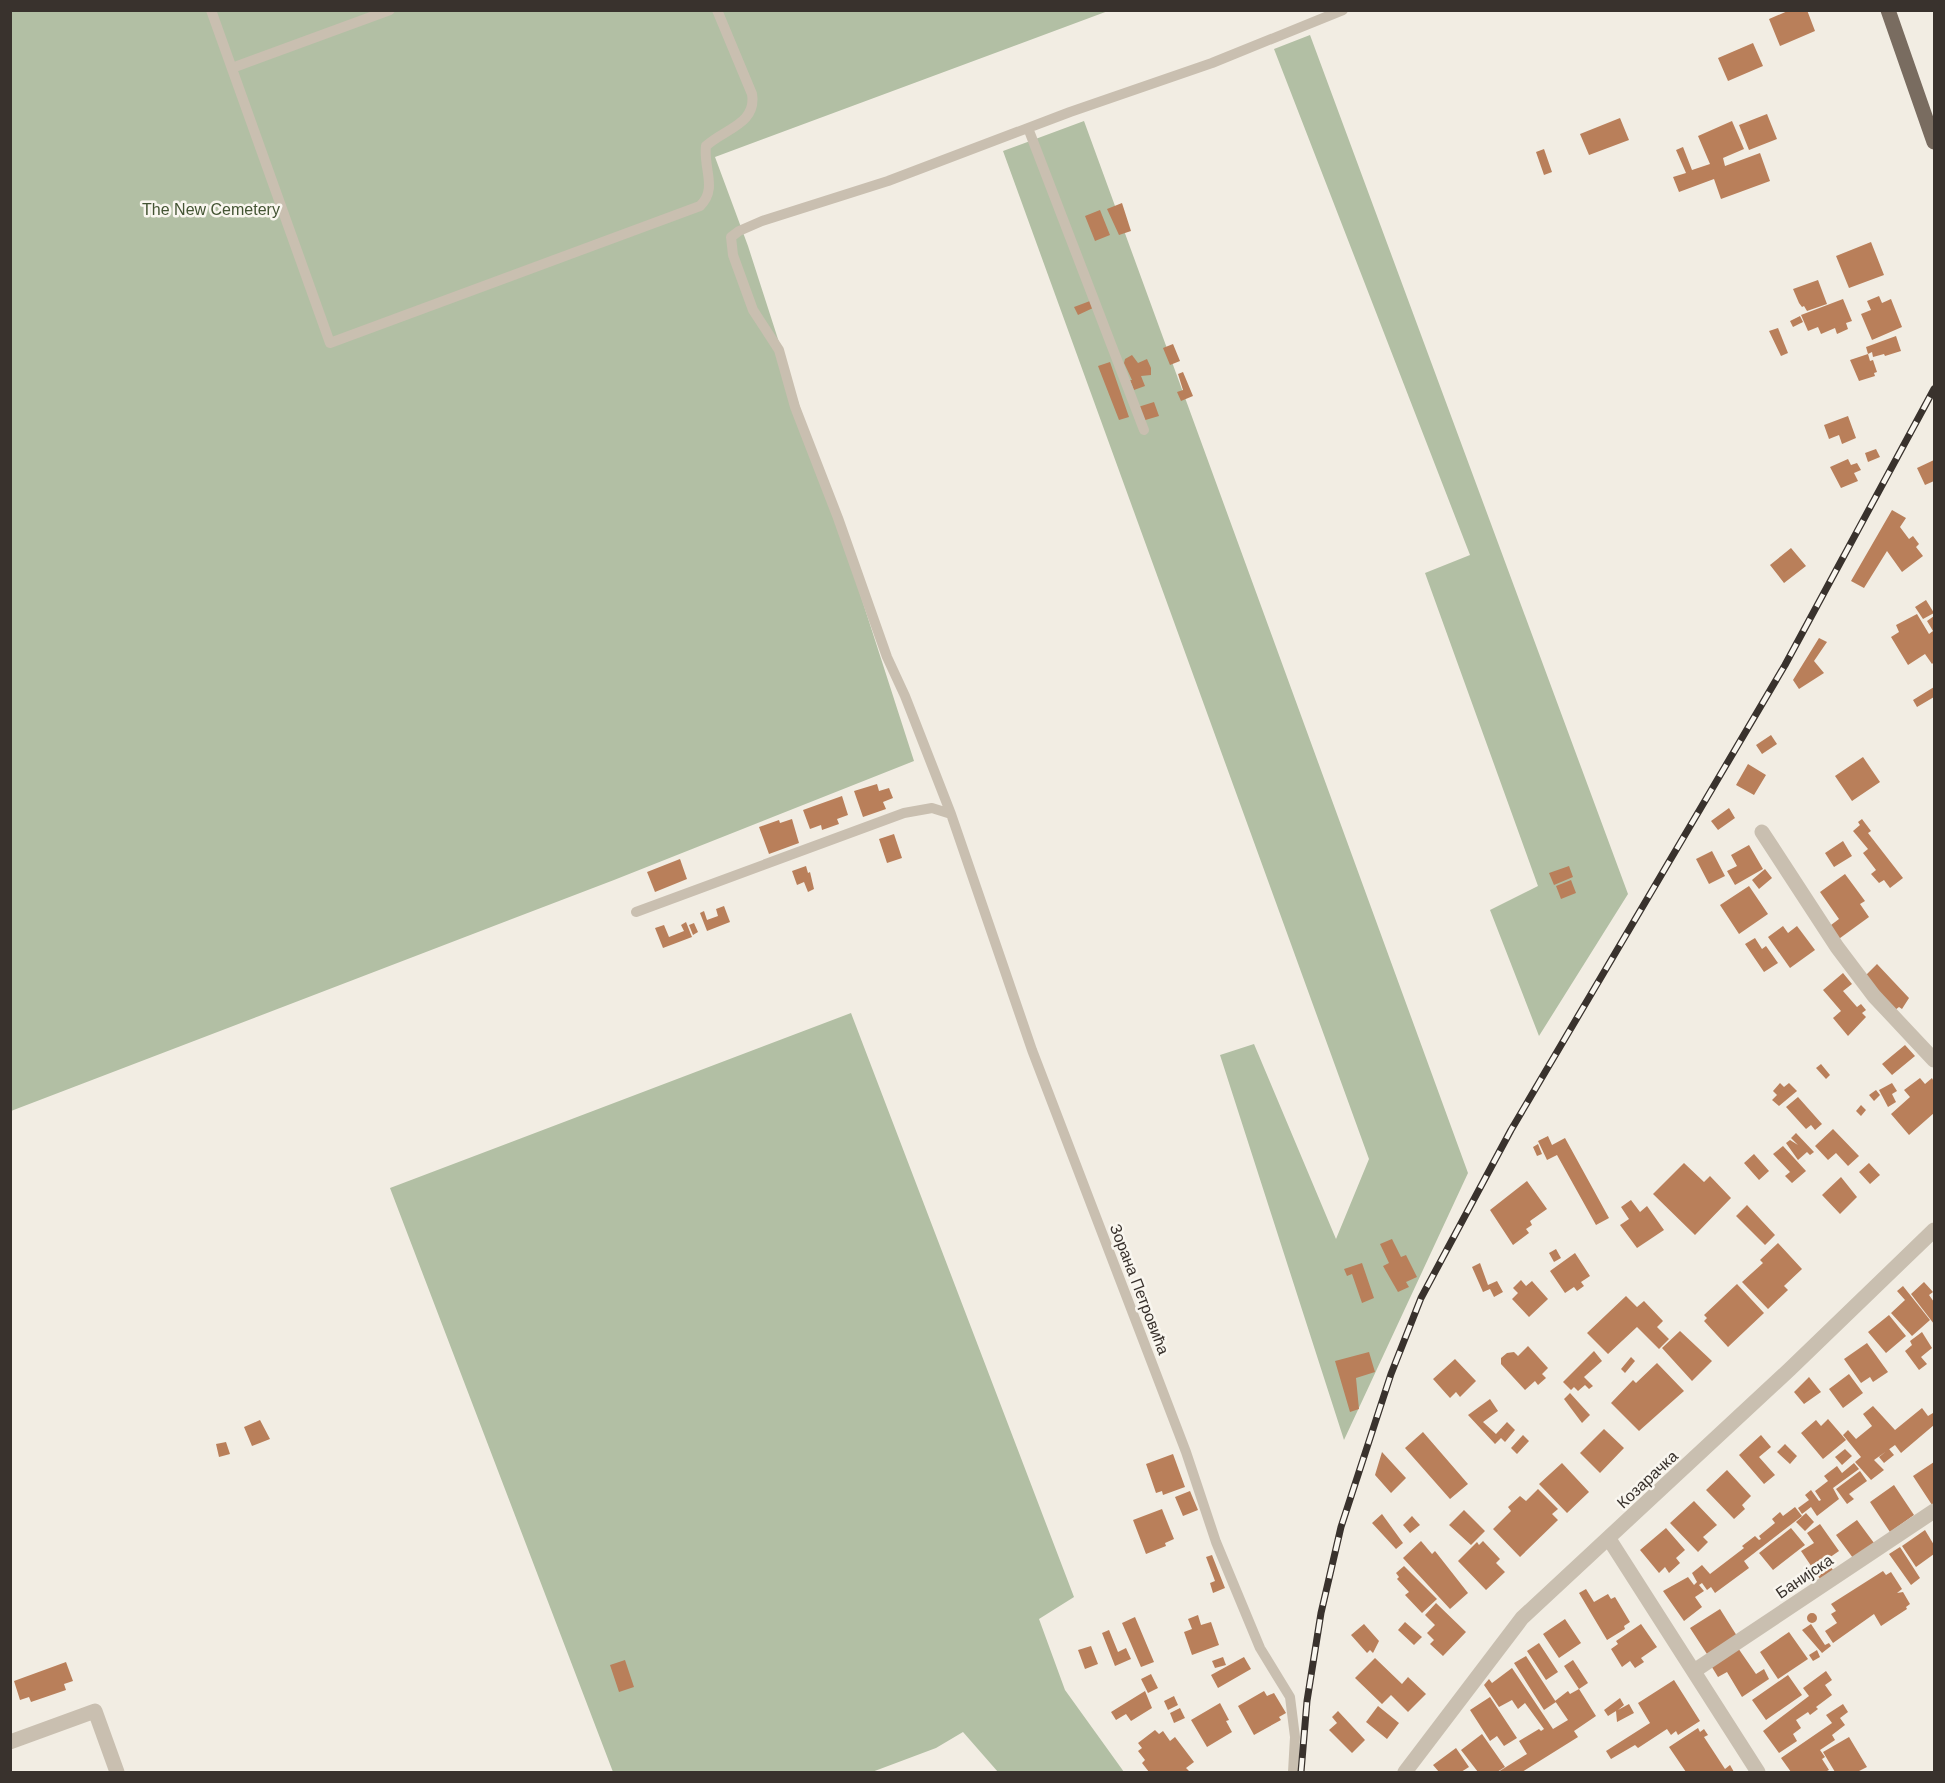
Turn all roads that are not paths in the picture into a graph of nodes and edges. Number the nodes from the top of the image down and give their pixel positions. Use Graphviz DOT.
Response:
graph roads {
  1 [pos="211,10"];
  2 [pos="390,10"];
  3 [pos="717,10"];
  4 [pos="1343,10"];
  5 [pos="1888,10"];
  6 [pos="232,68"];
  7 [pos="1028,128"];
  8 [pos="1935,142"];
  9 [pos="1144,430"];
  10 [pos="951,814"];
  11 [pos="1762,832"];
  12 [pos="636,912"];
  13 [pos="1935,1060"];
  14 [pos="1935,1230"];
  15 [pos="1935,1511"];
  16 [pos="1609,1539"];
  17 [pos="1694,1671"];
  18 [pos="10,1742"];
  19 [pos="117,1773"];
  20 [pos="1293,1773"];
  21 [pos="1405,1773"];
  22 [pos="1758,1773"];
  1 -- 6 [label="lane"];
  2 -- 6 [label="lane"];
  3 -- 6 [label="lane"];
  4 -- 7 [label="lane"];
  5 -- 8 [label="main road"];
  7 -- 9 [label="lane"];
  7 -- 10 [label="lane, Зорана Петровића"];
  10 -- 12 [label="lane"];
  10 -- 20 [label="lane, Зорана Петровића"];
  11 -- 13 [label="street"];
  14 -- 16 [label="street, Козарачка"];
  15 -- 17 [label="street, Банијска"];
  16 -- 17 [label="street"];
  16 -- 21 [label="street, Козарачка"];
  17 -- 22 [label="street"];
  18 -- 19 [label="street"];
}
